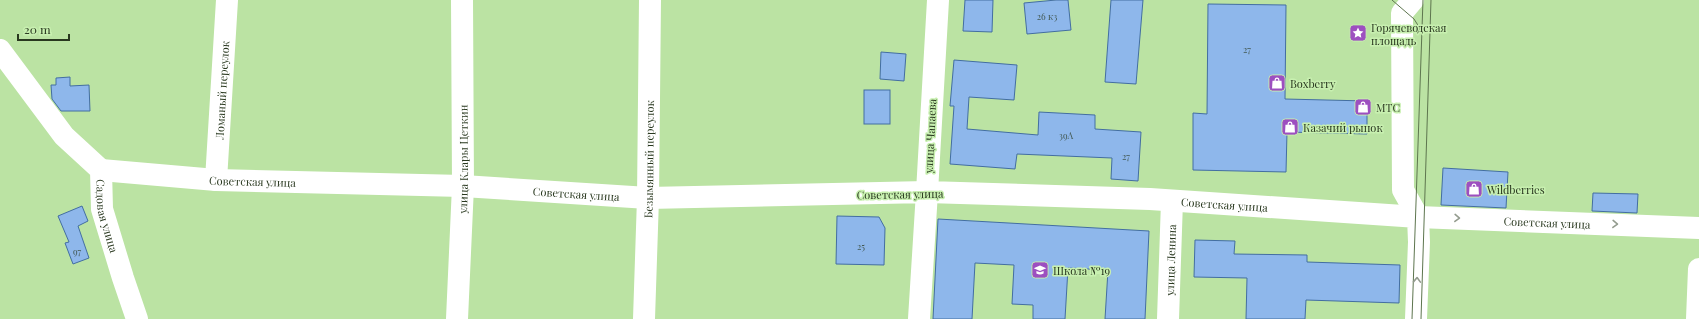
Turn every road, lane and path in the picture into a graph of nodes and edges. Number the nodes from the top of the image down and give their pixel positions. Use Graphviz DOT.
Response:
graph roads {
  1 [pos="227,0"];
  2 [pos="462,0"];
  3 [pos="650,0"];
  4 [pos="938,0"];
  5 [pos="1413,0"];
  6 [pos="0,50"];
  7 [pos="101,170"];
  8 [pos="216,180"];
  9 [pos="463,186"];
  10 [pos="927,192"];
  11 [pos="648,198"];
  12 [pos="1172,201"];
  13 [pos="1418,217"];
  14 [pos="1699,228"];
  15 [pos="1699,269"];
  16 [pos="137,319"];
  17 [pos="457,319"];
  18 [pos="644,319"];
  19 [pos="919,319"];
  20 [pos="1168,319"];
  21 [pos="1416,319"];
  22 [pos="1697,319"];
  1 -- 8 [label="street, Ломаный переулок"];
  2 -- 9 [label="street, улица Клары Цеткин"];
  3 -- 11 [label="street, Безымянный переулок"];
  4 -- 10 [label="street, улица Чапаева"];
  5 -- 13 [label="street"];
  6 -- 7 [label="street, Садовая улица"];
  7 -- 8 [label="street, Советская улица"];
  7 -- 16 [label="street, Садовая улица"];
  8 -- 9 [label="street, Советская улица"];
  9 -- 11 [label="street, Советская улица"];
  9 -- 17 [label="street, улица Клары Цеткин"];
  10 -- 11 [label="street, Советская улица"];
  10 -- 12 [label="street, Советская улица"];
  10 -- 19 [label="street, улица Чапаева"];
  11 -- 18 [label="street, Безымянный переулок"];
  12 -- 13 [label="street, Советская улица"];
  12 -- 20 [label="street, улица Ленина"];
  13 -- 14 [label="street, Советская улица, one-way"];
  21 -- 13 [label="street, one-way"];
  15 -- 22 [label="street"];
}
